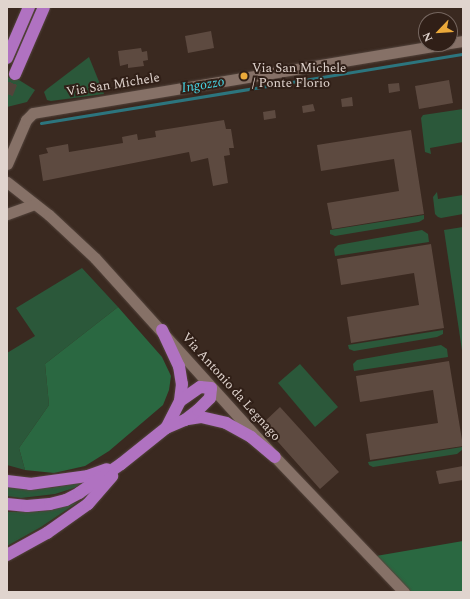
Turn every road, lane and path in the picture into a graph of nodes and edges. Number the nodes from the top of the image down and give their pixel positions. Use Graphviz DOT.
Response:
graph roads {
  1 [pos="29,7"];
  2 [pos="44,7"];
  3 [pos="418,49"];
  4 [pos="7,58"];
  5 [pos="15,74"];
  6 [pos="7,164"];
  7 [pos="7,182"];
  8 [pos="34,204"];
  9 [pos="7,214"];
  10 [pos="162,330"];
  11 [pos="212,388"];
  12 [pos="180,401"];
  13 [pos="185,420"];
  14 [pos="166,428"];
  15 [pos="275,457"];
  16 [pos="121,464"];
  17 [pos="7,481"];
  18 [pos="7,504"];
  19 [pos="7,555"];
  20 [pos="404,592"];
  1 -- 4 [label="highway"];
  2 -- 5 [label="highway"];
  3 -- 6 [label="street, Via San Michele"];
  7 -- 8 [label="street, Via Antonio da Legnago"];
  8 -- 9 [label="street"];
  8 -- 10 [label="street, Via Antonio da Legnago"];
  10 -- 11 [label="street, Via Antonio da Legnago"];
  10 -- 12 [label="highway"];
  11 -- 12 [label="highway"];
  11 -- 13 [label="highway"];
  11 -- 15 [label="street, Via Antonio da Legnago"];
  12 -- 14 [label="highway"];
  13 -- 14 [label="highway"];
  13 -- 15 [label="highway"];
  14 -- 16 [label="highway"];
  15 -- 20 [label="street, Via Antonio da Legnago"];
  16 -- 17 [label="highway"];
  16 -- 18 [label="highway"];
  16 -- 19 [label="highway"];
}
